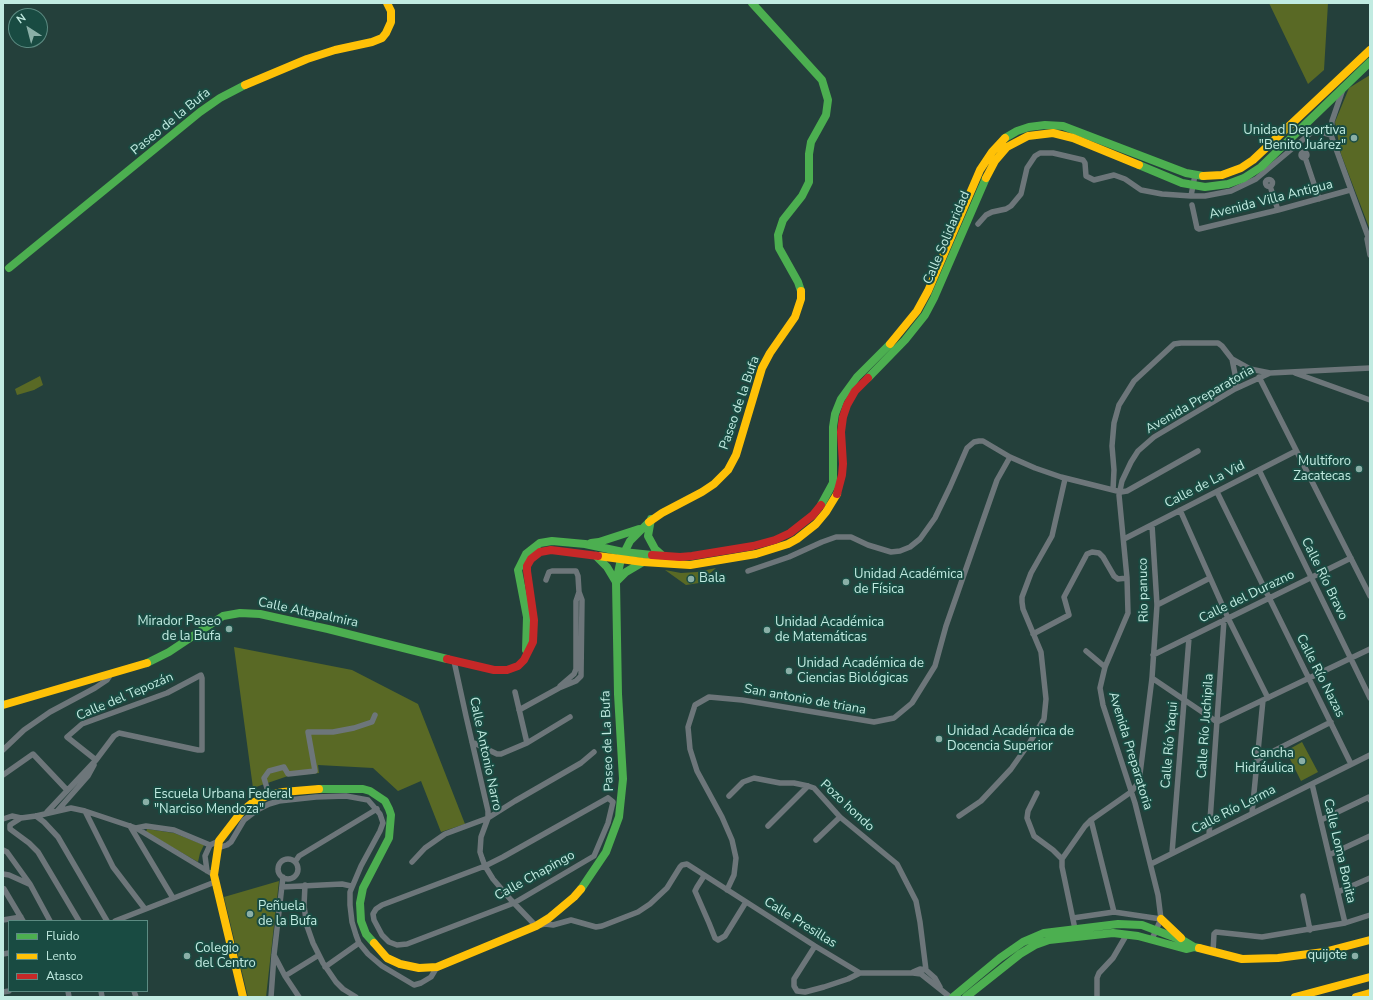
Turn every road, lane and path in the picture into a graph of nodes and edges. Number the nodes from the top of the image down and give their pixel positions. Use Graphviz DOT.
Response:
graph roads {
  1 [pos="388,3"];
  2 [pos="752,3"];
  3 [pos="1370,50"];
  4 [pos="1370,62"];
  5 [pos="1344,87"];
  6 [pos="1331,135"];
  7 [pos="1305,157"];
  8 [pos="1195,175"];
  9 [pos="1193,185"];
  10 [pos="1270,186"];
  11 [pos="1350,190"];
  12 [pos="1191,196"];
  13 [pos="1319,199"];
  14 [pos="1192,205"];
  15 [pos="1278,210"];
  16 [pos="978,224"];
  17 [pos="1364,225"];
  18 [pos="1370,242"];
  19 [pos="1370,255"];
  20 [pos="10,268"];
  21 [pos="1232,358"];
  22 [pos="1370,368"];
  23 [pos="1292,372"];
  24 [pos="1270,373"];
  25 [pos="1259,377"];
  26 [pos="1235,389"];
  27 [pos="1370,400"];
  28 [pos="1198,451"];
  29 [pos="1296,451"];
  30 [pos="1010,457"];
  31 [pos="1259,470"];
  32 [pos="1065,479"];
  33 [pos="1113,490"];
  34 [pos="1121,492"];
  35 [pos="1217,492"];
  36 [pos="1180,510"];
  37 [pos="651,519"];
  38 [pos="1152,524"];
  39 [pos="642,528"];
  40 [pos="1124,538"];
  41 [pos="586,544"];
  42 [pos="594,555"];
  43 [pos="622,555"];
  44 [pos="663,556"];
  45 [pos="1351,558"];
  46 [pos="643,562"];
  47 [pos="618,571"];
  48 [pos="748,571"];
  49 [pos="1126,578"];
  50 [pos="1210,578"];
  51 [pos="1311,578"];
  52 [pos="546,580"];
  53 [pos="616,582"];
  54 [pos="1370,596"];
  55 [pos="1269,598"];
  56 [pos="1158,604"];
  57 [pos="1226,619"];
  58 [pos="1033,634"];
  59 [pos="1189,638"];
  60 [pos="1370,649"];
  61 [pos="1086,651"];
  62 [pos="1153,655"];
  63 [pos="1351,659"];
  64 [pos="524,660"];
  65 [pos="454,661"];
  66 [pos="1105,667"];
  67 [pos="111,674"];
  68 [pos="1152,678"];
  69 [pos="1309,679"];
  70 [pos="515,692"];
  71 [pos="1370,698"];
  72 [pos="1266,699"];
  73 [pos="1185,701"];
  74 [pos="3,705"];
  75 [pos="519,710"];
  76 [pos="375,715"];
  77 [pos="570,717"];
  78 [pos="1217,722"];
  79 [pos="1331,722"];
  80 [pos="472,742"];
  81 [pos="527,743"];
  82 [pos="3,750"];
  83 [pos="594,752"];
  84 [pos="1370,755"];
  85 [pos="1258,759"];
  86 [pos="96,760"];
  87 [pos="1352,764"];
  88 [pos="3,776"];
  89 [pos="1312,784"];
  90 [pos="808,786"];
  91 [pos="67,790"];
  92 [pos="1131,792"];
  93 [pos="1038,793"];
  94 [pos="269,795"];
  95 [pos="729,796"];
  96 [pos="1370,800"];
  97 [pos="377,809"];
  98 [pos="58,810"];
  99 [pos="86,811"];
  100 [pos="47,812"];
  101 [pos="1252,813"];
  102 [pos="36,816"];
  103 [pos="959,816"];
  104 [pos="21,818"];
  105 [pos="488,818"];
  106 [pos="840,818"];
  107 [pos="3,819"];
  108 [pos="1091,820"];
  109 [pos="1321,820"];
  110 [pos="768,826"];
  111 [pos="133,827"];
  112 [pos="1210,835"];
  113 [pos="1370,836"];
  114 [pos="816,840"];
  115 [pos="216,845"];
  116 [pos="3,850"];
  117 [pos="1172,853"];
  118 [pos="1329,855"];
  119 [pos="1062,859"];
  120 [pos="295,862"];
  121 [pos="412,862"];
  122 [pos="1151,864"];
  123 [pos="485,866"];
  124 [pos="3,874"];
  125 [pos="212,876"];
  126 [pos="704,876"];
  127 [pos="283,877"];
  128 [pos="1370,878"];
  129 [pos="30,884"];
  130 [pos="305,885"];
  131 [pos="351,886"];
  132 [pos="282,887"];
  133 [pos="4,889"];
  134 [pos="727,890"];
  135 [pos="1338,892"];
  136 [pos="1302,896"];
  137 [pos="173,898"];
  138 [pos="746,902"];
  139 [pos="514,903"];
  140 [pos="145,909"];
  141 [pos="1114,912"];
  142 [pos="1370,915"];
  143 [pos="1073,918"];
  144 [pos="22,919"];
  145 [pos="1161,919"];
  146 [pos="3,920"];
  147 [pos="49,920"];
  148 [pos="78,920"];
  149 [pos="106,920"];
  150 [pos="117,920"];
  151 [pos="1345,923"];
  152 [pos="536,926"];
  153 [pos="1074,929"];
  154 [pos="1156,930"];
  155 [pos="1310,930"];
  156 [pos="1128,934"];
  157 [pos="1152,940"];
  158 [pos="1370,940"];
  159 [pos="1184,941"];
  160 [pos="359,943"];
  161 [pos="815,946"];
  162 [pos="1194,947"];
  163 [pos="1213,952"];
  164 [pos="274,955"];
  165 [pos="319,955"];
  166 [pos="325,967"];
  167 [pos="437,967"];
  168 [pos="926,970"];
  169 [pos="860,973"];
  170 [pos="913,973"];
  171 [pos="285,976"];
  172 [pos="1370,977"];
  173 [pos="942,990"];
  174 [pos="1370,993"];
  175 [pos="243,997"];
  176 [pos="271,997"];
  177 [pos="299,997"];
  178 [pos="356,997"];
  179 [pos="952,997"];
  180 [pos="966,997"];
  181 [pos="1097,997"];
  182 [pos="1295,997"];
  183 [pos="1356,997"];
  1 -- 20 [label="main road, Paseo de la Bufa"];
  2 -- 37 [label="main road, Paseo de la Bufa"];
  3 -- 8 [label="main road, Calle Solidaridad"];
  4 -- 5 [label="main road, Calle Solidaridad"];
  5 -- 6 [label="street"];
  5 -- 9 [label="main road, Calle Solidaridad"];
  6 -- 11 [label="street"];
  6 -- 12 [label="street"];
  7 -- 13 [label="street"];
  8 -- 9 [label="street"];
  8 -- 44 [label="main road, Calle Solidaridad"];
  9 -- 12 [label="street"];
  9 -- 46 [label="main road, Calle Solidaridad"];
  10 -- 15 [label="street"];
  11 -- 13 [label="street, Avenida Villa Antigua"];
  11 -- 17 [label="street"];
  12 -- 16 [label="street"];
  13 -- 15 [label="street, Avenida Villa Antigua"];
  14 -- 15 [label="street, Avenida Villa Antigua"];
  17 -- 18 [label="street"];
  17 -- 19 [label="street"];
  21 -- 24 [label="street, Avenida Preparatoria"];
  21 -- 26 [label="street"];
  21 -- 33 [label="street, Avenida Preparatoria"];
  22 -- 23 [label="street"];
  23 -- 24 [label="street"];
  23 -- 27 [label="street"];
  24 -- 25 [label="street, Avenida Preparatoria"];
  25 -- 26 [label="street, Avenida Preparatoria"];
  25 -- 29 [label="street"];
  26 -- 34 [label="street, Avenida Preparatoria"];
  28 -- 34 [label="street"];
  29 -- 31 [label="street, Calle de La Vid"];
  29 -- 45 [label="street"];
  30 -- 32 [label="street"];
  30 -- 48 [label="street"];
  30 -- 134 [label="street, San antonio de triana"];
  31 -- 35 [label="street, Calle de La Vid"];
  31 -- 51 [label="street, Calle Río Bravo"];
  32 -- 33 [label="street"];
  32 -- 58 [label="street"];
  33 -- 34 [label="street"];
  34 -- 40 [label="street, Avenida Preparatoria"];
  35 -- 36 [label="street, Calle de La Vid"];
  35 -- 55 [label="street, Calle Río Nazas"];
  36 -- 38 [label="street, Calle de La Vid"];
  36 -- 50 [label="street"];
  37 -- 39 [label="main road, Paseo de la Bufa"];
  37 -- 44 [label="main road"];
  38 -- 40 [label="street, Calle de La Vid"];
  38 -- 56 [label="street, Rio panuco"];
  39 -- 41 [label="main road"];
  39 -- 43 [label="main road, Paseo de la Bufa"];
  40 -- 49 [label="street, Avenida Preparatoria"];
  41 -- 43 [label="main road"];
  41 -- 64 [label="main road"];
  42 -- 43 [label="main road"];
  42 -- 53 [label="main road"];
  42 -- 64 [label="main road"];
  43 -- 44 [label="main road, Calle Solidaridad"];
  43 -- 46 [label="main road, Calle Solidaridad"];
  43 -- 47 [label="main road, Paseo de la Bufa"];
  45 -- 51 [label="street, Calle del Durazno"];
  45 -- 54 [label="street"];
  46 -- 53 [label="main road"];
  47 -- 53 [label="main road, Paseo de La Bufa"];
  49 -- 58 [label="street"];
  49 -- 66 [label="street, Avenida Preparatoria"];
  50 -- 56 [label="street"];
  50 -- 57 [label="street"];
  51 -- 55 [label="street, Calle del Durazno"];
  51 -- 63 [label="street, Calle Río Bravo"];
  52 -- 75 [label="street"];
  53 -- 152 [label="main road, Paseo de La Bufa"];
  55 -- 57 [label="street, Calle del Durazno"];
  55 -- 69 [label="street, Calle Río Nazas"];
  56 -- 62 [label="street, Rio panuco"];
  57 -- 59 [label="street, Calle del Durazno"];
  57 -- 72 [label="street"];
  57 -- 78 [label="street, Calle Río Juchipila"];
  58 -- 103 [label="street"];
  59 -- 62 [label="street, Calle del Durazno"];
  59 -- 73 [label="street, Calle Río Yaqui"];
  60 -- 63 [label="street"];
  61 -- 66 [label="street"];
  62 -- 68 [label="street, Rio panuco"];
  63 -- 69 [label="street"];
  63 -- 71 [label="street, Calle Río Bravo"];
  64 -- 65 [label="main road, Calle Altapalmira"];
  65 -- 67 [label="main road, Calle Altapalmira"];
  65 -- 80 [label="street, Calle Antonio Narro"];
  66 -- 92 [label="street, Avenida Preparatoria"];
  67 -- 74 [label="main road, Calle Altapalmira"];
  67 -- 82 [label="street"];
  68 -- 73 [label="street"];
  68 -- 92 [label="street, Rio panuco"];
  69 -- 72 [label="street"];
  69 -- 79 [label="street, Calle Río Nazas"];
  70 -- 75 [label="street"];
  72 -- 78 [label="street"];
  72 -- 85 [label="street"];
  73 -- 78 [label="street"];
  73 -- 117 [label="street, Calle Río Yaqui"];
  75 -- 81 [label="street"];
  76 -- 94 [label="street"];
  77 -- 81 [label="street"];
  78 -- 112 [label="street, Calle Río Juchipila"];
  79 -- 85 [label="street"];
  79 -- 87 [label="street, Calle Río Nazas"];
  80 -- 81 [label="street"];
  80 -- 105 [label="street, Calle Antonio Narro"];
  83 -- 105 [label="street"];
  84 -- 87 [label="street, Calle Río Lerma"];
  85 -- 101 [label="street"];
  86 -- 86 [label="street, Calle del Tepozán"];
  86 -- 91 [label="street, Calle del Tepozán"];
  86 -- 98 [label="street, Calle del Tepozán"];
  87 -- 89 [label="street, Calle Río Lerma"];
  88 -- 91 [label="street"];
  89 -- 101 [label="street, Calle Río Lerma"];
  89 -- 109 [label="street, Calle Loma Bonita"];
  90 -- 95 [label="street, Pozo hondo"];
  90 -- 106 [label="street, Pozo hondo"];
  90 -- 110 [label="street"];
  91 -- 100 [label="street, Calle del Tepozán"];
  92 -- 108 [label="street"];
  92 -- 122 [label="street, Avenida Preparatoria"];
  93 -- 119 [label="street"];
  94 -- 115 [label="main road"];
  94 -- 167 [label="main road"];
  96 -- 109 [label="street"];
  97 -- 115 [label="street"];
  97 -- 120 [label="street"];
  97 -- 131 [label="street"];
  98 -- 99 [label="street"];
  98 -- 100 [label="street"];
  99 -- 111 [label="street"];
  99 -- 140 [label="street"];
  100 -- 102 [label="street"];
  101 -- 112 [label="street, Calle Río Lerma"];
  102 -- 104 [label="street"];
  102 -- 149 [label="street"];
  104 -- 107 [label="street"];
  104 -- 148 [label="street"];
  105 -- 121 [label="street"];
  105 -- 123 [label="street, Calle Antonio Narro"];
  106 -- 114 [label="street"];
  106 -- 168 [label="street, Pozo hondo"];
  108 -- 119 [label="street"];
  108 -- 141 [label="street"];
  109 -- 118 [label="street, Calle Loma Bonita"];
  111 -- 115 [label="street"];
  111 -- 125 [label="street"];
  111 -- 137 [label="street"];
  112 -- 117 [label="street, Calle Río Lerma"];
  113 -- 118 [label="street"];
  115 -- 125 [label="main road"];
  115 -- 125 [label="street"];
  116 -- 129 [label="street"];
  117 -- 122 [label="street, Calle Río Lerma"];
  118 -- 135 [label="street, Calle Loma Bonita"];
  119 -- 143 [label="street"];
  120 -- 127 [label="street"];
  120 -- 127 [label="street"];
  122 -- 145 [label="street, Avenida Preparatoria"];
  123 -- 139 [label="street, Calle Antonio Narro"];
  123 -- 139 [label="street, Calle Chapingo"];
  123 -- 139 [label="street, Calle Chapingo"];
  124 -- 129 [label="street"];
  125 -- 137 [label="street"];
  125 -- 175 [label="main road"];
  126 -- 134 [label="street, Calle Presillas"];
  126 -- 138 [label="street"];
  126 -- 152 [label="street, Calle Presillas"];
  127 -- 132 [label="street"];
  128 -- 135 [label="street"];
  129 -- 147 [label="street"];
  130 -- 131 [label="street"];
  130 -- 132 [label="street"];
  130 -- 165 [label="street"];
  131 -- 160 [label="street"];
  132 -- 164 [label="street"];
  133 -- 144 [label="street"];
  134 -- 138 [label="street, Calle Presillas"];
  135 -- 151 [label="street, Calle Loma Bonita"];
  136 -- 155 [label="street"];
  137 -- 140 [label="street"];
  138 -- 161 [label="street, Calle Presillas"];
  139 -- 152 [label="street, Calle Antonio Narro"];
  140 -- 150 [label="street"];
  141 -- 143 [label="street"];
  141 -- 145 [label="street"];
  142 -- 151 [label="street"];
  143 -- 153 [label="street"];
  144 -- 146 [label="street"];
  145 -- 154 [label="street"];
  145 -- 159 [label="main road"];
  151 -- 155 [label="street"];
  152 -- 167 [label="main road, Paseo de La Bufa"];
  153 -- 154 [label="main road"];
  153 -- 179 [label="main road"];
  154 -- 157 [label="street"];
  154 -- 159 [label="main road"];
  155 -- 163 [label="street"];
  156 -- 157 [label="main road"];
  156 -- 180 [label="main road"];
  156 -- 181 [label="street"];
  157 -- 162 [label="main road"];
  158 -- 163 [label="main road"];
  159 -- 162 [label="main road"];
  160 -- 166 [label="street"];
  160 -- 167 [label="street"];
  161 -- 169 [label="street, Calle Presillas"];
  161 -- 169 [label="street"];
  162 -- 163 [label="main road"];
  164 -- 171 [label="street"];
  164 -- 176 [label="street"];
  165 -- 166 [label="street"];
  165 -- 171 [label="street"];
  166 -- 178 [label="street"];
  168 -- 170 [label="street"];
  168 -- 173 [label="street"];
  169 -- 170 [label="street"];
  170 -- 173 [label="street"];
  171 -- 177 [label="street"];
  172 -- 182 [label="main road"];
  173 -- 179 [label="street"];
  174 -- 183 [label="main road"];
}
